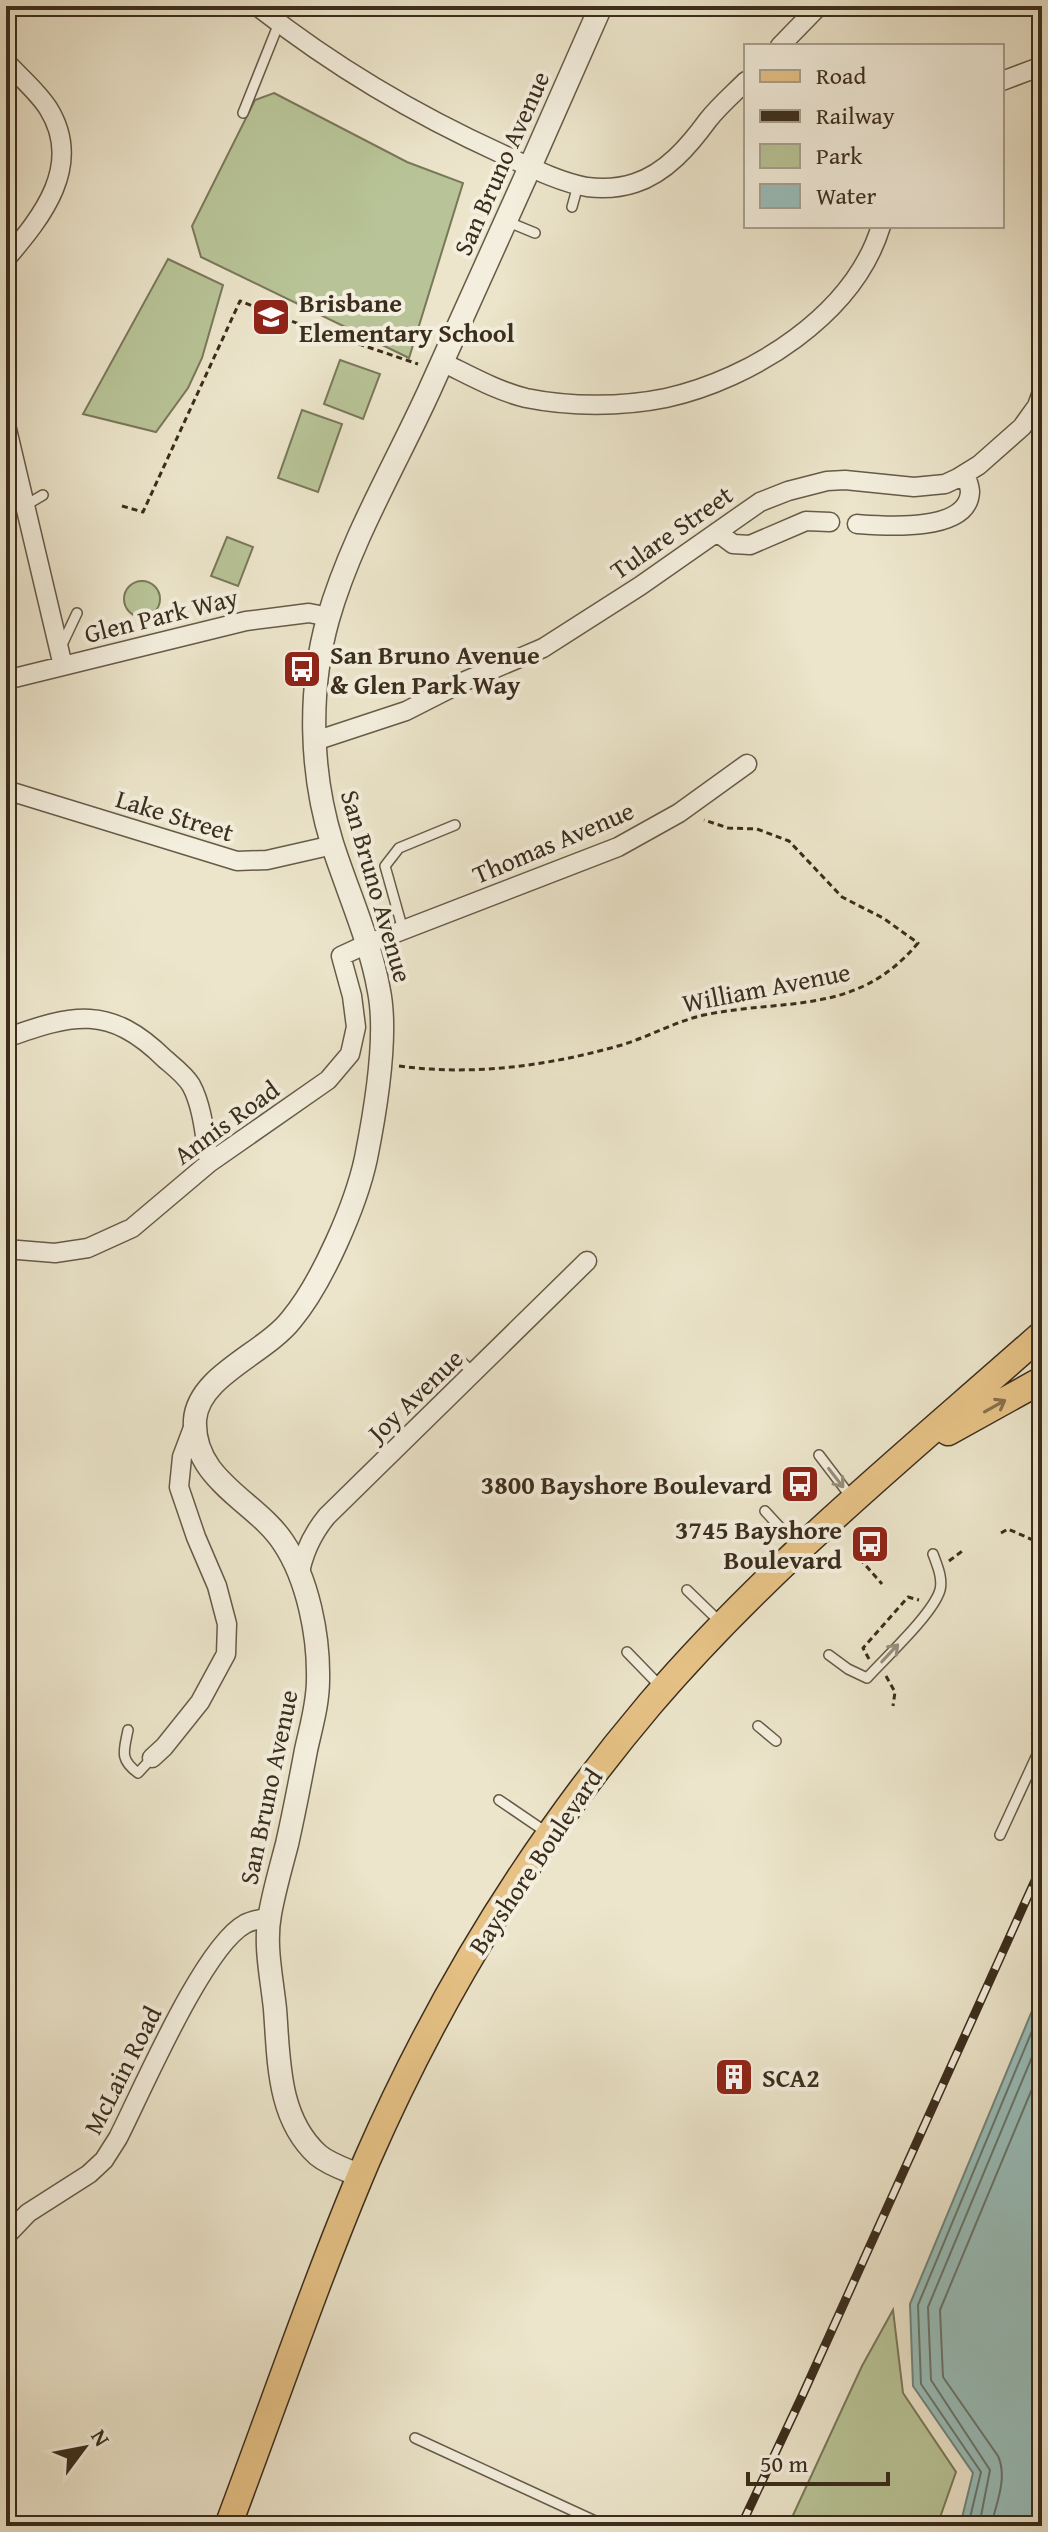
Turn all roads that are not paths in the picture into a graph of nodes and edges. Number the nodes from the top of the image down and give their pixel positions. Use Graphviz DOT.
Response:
graph roads {
  1 [pos="257,6"];
  2 [pos="601,6"];
  3 [pos="819,6"];
  4 [pos="279,23"];
  5 [pos="782,44"];
  6 [pos="6,62"];
  7 [pos="1042,66"];
  8 [pos="1004,80"];
  9 [pos="744,83"];
  10 [pos="243,113"];
  11 [pos="530,167"];
  12 [pos="578,185"];
  13 [pos="572,207"];
  14 [pos="506,221"];
  15 [pos="880,228"];
  16 [pos="535,233"];
  17 [pos="6,259"];
  18 [pos="442,362"];
  19 [pos="1042,392"];
  20 [pos="6,425"];
  21 [pos="965,474"];
  22 [pos="43,495"];
  23 [pos="26,505"];
  24 [pos="830,522"];
  25 [pos="857,524"];
  26 [pos="717,532"];
  27 [pos="77,613"];
  28 [pos="329,617"];
  29 [pos="62,658"];
  30 [pos="6,680"];
  31 [pos="315,741"];
  32 [pos="747,764"];
  33 [pos="6,790"];
  34 [pos="455,825"];
  35 [pos="333,845"];
  36 [pos="403,930"];
  37 [pos="367,944"];
  38 [pos="6,1038"];
  39 [pos="209,1163"];
  40 [pos="6,1249"];
  41 [pos="587,1261"];
  42 [pos="1042,1334"];
  43 [pos="1042,1380"];
  44 [pos="194,1425"];
  45 [pos="819,1455"];
  46 [pos="903,1458"];
  47 [pos="854,1501"];
  48 [pos="765,1511"];
  49 [pos="800,1549"];
  50 [pos="933,1554"];
  51 [pos="299,1577"];
  52 [pos="687,1590"];
  53 [pos="722,1625"];
  54 [pos="627,1652"];
  55 [pos="829,1655"];
  56 [pos="663,1690"];
  57 [pos="758,1726"];
  58 [pos="128,1730"];
  59 [pos="776,1741"];
  60 [pos="1042,1744"];
  61 [pos="152,1758"];
  62 [pos="499,1800"];
  63 [pos="549,1834"];
  64 [pos="1000,1835"];
  65 [pos="269,1917"];
  66 [pos="361,2176"];
  67 [pos="6,2236"];
  68 [pos="415,2438"];
  69 [pos="228,2526"];
  70 [pos="606,2526"];
  1 -- 4 [label="street"];
  2 -- 11 [label="street, San Bruno Avenue"];
  3 -- 5 [label="street"];
  4 -- 10 [label="lane"];
  4 -- 11 [label="street"];
  6 -- 17 [label="street"];
  7 -- 8 [label="street"];
  9 -- 12 [label="street"];
  11 -- 12 [label="street"];
  11 -- 14 [label="street, San Bruno Avenue"];
  12 -- 13 [label="lane"];
  14 -- 16 [label="lane"];
  14 -- 18 [label="street, San Bruno Avenue"];
  15 -- 18 [label="street"];
  18 -- 28 [label="street, San Bruno Avenue"];
  19 -- 21 [label="street, Tulare Street"];
  20 -- 23 [label="street"];
  21 -- 25 [label="street"];
  21 -- 26 [label="street, Tulare Street"];
  22 -- 23 [label="lane"];
  23 -- 29 [label="street"];
  24 -- 26 [label="street"];
  26 -- 31 [label="street, Tulare Street"];
  27 -- 29 [label="lane"];
  28 -- 29 [label="street, Glen Park Way"];
  28 -- 31 [label="street, San Bruno Avenue"];
  29 -- 30 [label="street, Glen Park Way"];
  31 -- 35 [label="street, San Bruno Avenue"];
  32 -- 36 [label="street, Thomas Avenue"];
  33 -- 35 [label="street, Lake Street"];
  34 -- 36 [label="lane"];
  35 -- 37 [label="street, San Bruno Avenue"];
  36 -- 37 [label="street, Thomas Avenue"];
  37 -- 39 [label="street, Annis Road"];
  37 -- 44 [label="street, San Bruno Avenue"];
  38 -- 39 [label="street"];
  39 -- 40 [label="street, Annis Road"];
  41 -- 51 [label="street, Joy Avenue"];
  42 -- 46 [label="main road, Bayshore Boulevard"];
  46 -- 43 [label="main road, one-way"];
  44 -- 51 [label="street, San Bruno Avenue"];
  44 -- 61 [label="street"];
  45 -- 47 [label="lane, one-way"];
  46 -- 47 [label="main road, Bayshore Boulevard"];
  47 -- 49 [label="main road, Bayshore Boulevard"];
  48 -- 49 [label="lane"];
  49 -- 53 [label="main road, Bayshore Boulevard"];
  55 -- 50 [label="lane, one-way"];
  51 -- 65 [label="street, San Bruno Avenue"];
  52 -- 53 [label="lane"];
  53 -- 56 [label="main road, Bayshore Boulevard"];
  54 -- 56 [label="lane"];
  56 -- 63 [label="main road, Bayshore Boulevard"];
  57 -- 59 [label="lane"];
  58 -- 61 [label="lane"];
  60 -- 64 [label="lane"];
  62 -- 63 [label="lane"];
  63 -- 66 [label="main road, Bayshore Boulevard"];
  65 -- 66 [label="street, San Bruno Avenue"];
  65 -- 67 [label="street, McLain Road"];
  66 -- 69 [label="main road, Bayshore Boulevard"];
  68 -- 70 [label="lane"];
}
